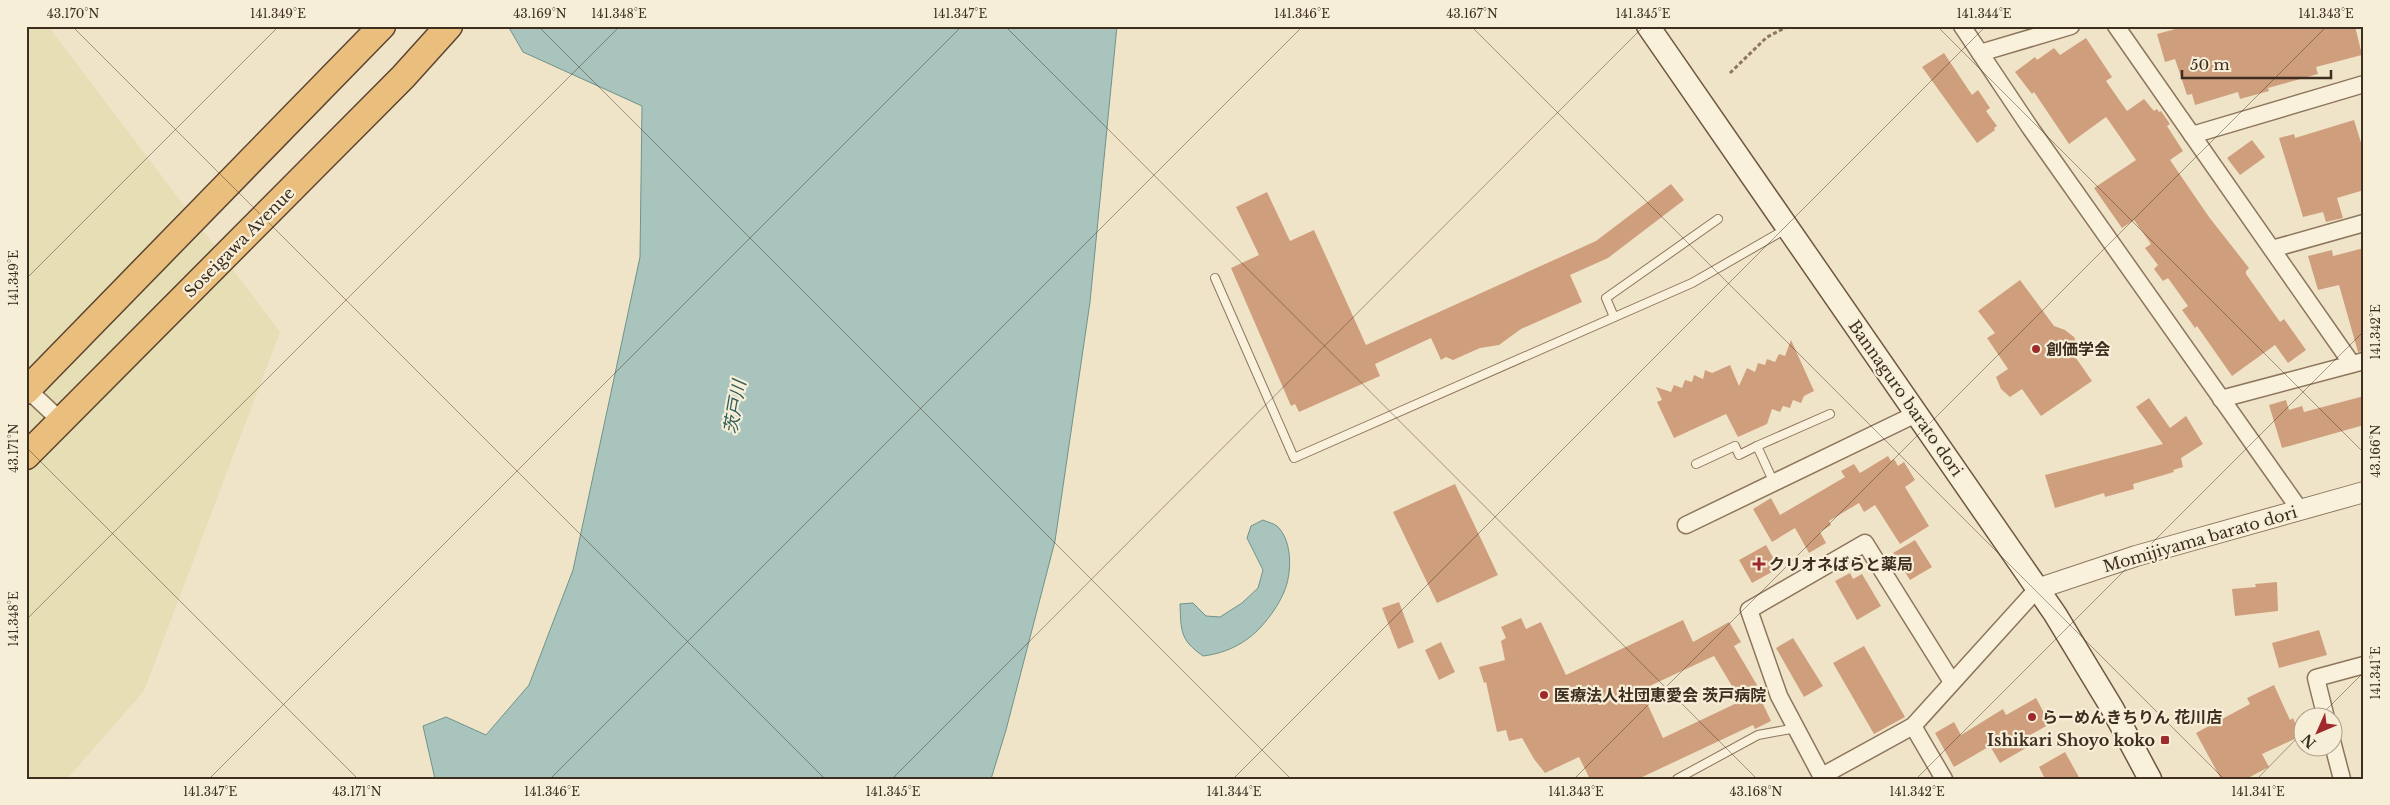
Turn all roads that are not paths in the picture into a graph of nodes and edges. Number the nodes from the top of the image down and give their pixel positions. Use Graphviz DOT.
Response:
graph roads {
  1 [pos="450,26"];
  2 [pos="1648,26"];
  3 [pos="1962,26"];
  4 [pos="2071,26"];
  5 [pos="2116,26"];
  6 [pos="374,34"];
  7 [pos="1980,53"];
  8 [pos="2364,84"];
  9 [pos="2192,135"];
  10 [pos="1718,218"];
  11 [pos="2364,222"];
  12 [pos="1788,228"];
  13 [pos="2272,249"];
  14 [pos="1216,278"];
  15 [pos="1614,317"];
  16 [pos="2358,362"];
  17 [pos="27,389"];
  18 [pos="2221,399"];
  19 [pos="1830,414"];
  20 [pos="1916,414"];
  21 [pos="61,421"];
  22 [pos="1758,446"];
  23 [pos="26,456"];
  24 [pos="1696,464"];
  25 [pos="1774,483"];
  26 [pos="2364,492"];
  27 [pos="2300,510"];
  28 [pos="1686,526"];
  29 [pos="2037,589"];
  30 [pos="2364,665"];
  31 [pos="1952,682"];
  32 [pos="2324,708"];
  33 [pos="1913,726"];
  34 [pos="1796,728"];
  35 [pos="2336,758"];
  36 [pos="1822,778"];
  37 [pos="1677,779"];
  38 [pos="1944,779"];
  39 [pos="2150,779"];
  40 [pos="2342,779"];
  1 -- 21 [label="highway, Soseigawa Avenue"];
  2 -- 12 [label="main road, Bannaguro barato dori"];
  3 -- 7 [label="street"];
  4 -- 7 [label="street"];
  5 -- 9 [label="street"];
  6 -- 17 [label="highway"];
  7 -- 18 [label="street"];
  8 -- 9 [label="street"];
  9 -- 13 [label="street"];
  10 -- 15 [label="lane"];
  11 -- 13 [label="street"];
  12 -- 15 [label="lane"];
  12 -- 20 [label="main road, Bannaguro barato dori"];
  13 -- 16 [label="street"];
  14 -- 15 [label="lane"];
  16 -- 18 [label="street"];
  17 -- 21 [label="street"];
  18 -- 27 [label="street"];
  19 -- 22 [label="lane"];
  20 -- 25 [label="street"];
  20 -- 29 [label="main road, Bannaguro barato dori"];
  21 -- 23 [label="highway, Soseigawa Avenue"];
  22 -- 24 [label="lane"];
  22 -- 25 [label="lane"];
  25 -- 28 [label="street"];
  26 -- 27 [label="street, Momijiyama barato dori"];
  27 -- 29 [label="street, Momijiyama barato dori"];
  29 -- 31 [label="street"];
  29 -- 39 [label="main road, Bannaguro barato dori"];
  30 -- 32 [label="street"];
  31 -- 33 [label="street"];
  31 -- 34 [label="street"];
  33 -- 36 [label="street"];
  33 -- 38 [label="street"];
  34 -- 36 [label="street"];
  34 -- 37 [label="lane"];
  35 -- 40 [label="street"];
}
